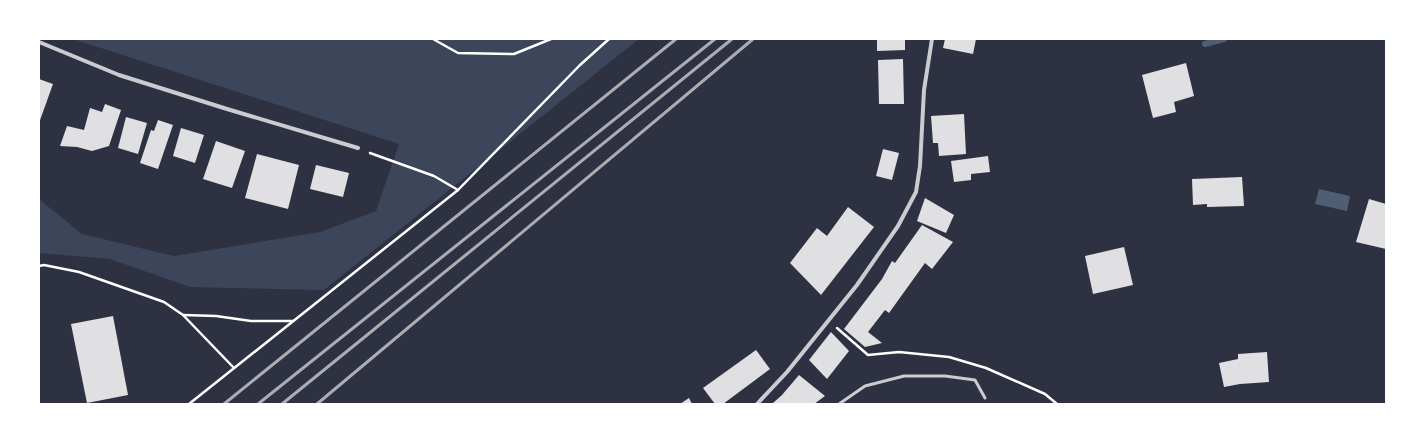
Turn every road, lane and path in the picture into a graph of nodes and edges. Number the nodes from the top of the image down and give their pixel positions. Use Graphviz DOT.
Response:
graph roads {
  1 [pos="433,39"];
  2 [pos="551,39"];
  3 [pos="609,39"];
  4 [pos="932,39"];
  5 [pos="39,42"];
  6 [pos="358,148"];
  7 [pos="458,190"];
  8 [pos="39,266"];
  9 [pos="183,315"];
  10 [pos="294,321"];
  11 [pos="234,368"];
  12 [pos="985,398"];
  13 [pos="189,404"];
  14 [pos="757,404"];
  15 [pos="839,404"];
  1 -- 2 [label="path"];
  3 -- 7 [label="path"];
  4 -- 14 [label="street"];
  5 -- 6 [label="street"];
  6 -- 7 [label="path"];
  7 -- 10 [label="path"];
  8 -- 9 [label="path"];
  9 -- 10 [label="path"];
  9 -- 11 [label="path"];
  10 -- 11 [label="path"];
  11 -- 13 [label="path"];
  12 -- 15 [label="lane"];
}
